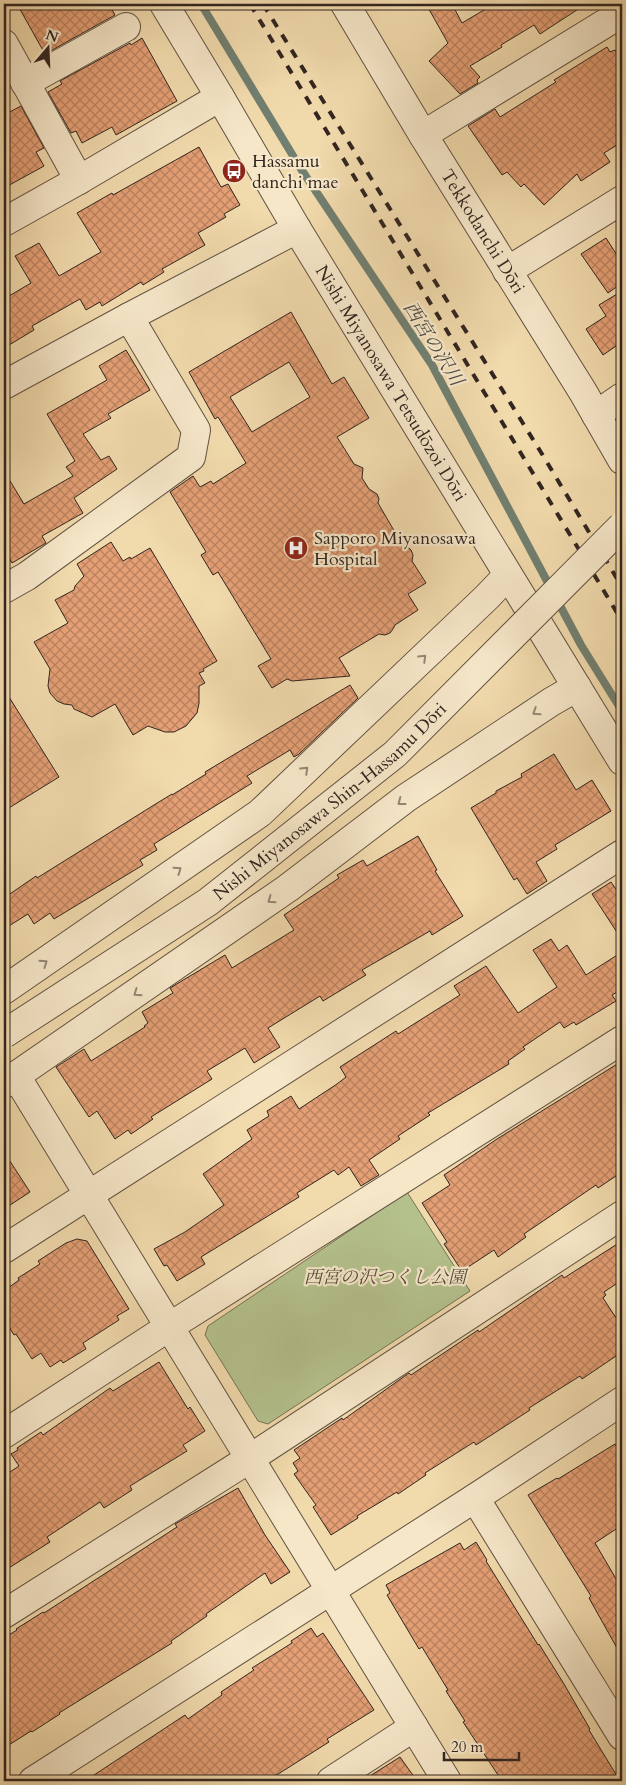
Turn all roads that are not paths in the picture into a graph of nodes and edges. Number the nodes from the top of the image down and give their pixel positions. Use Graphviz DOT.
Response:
graph roads {
  1 [pos="164,4"];
  2 [pos="345,4"];
  3 [pos="622,13"];
  4 [pos="126,27"];
  5 [pos="4,44"];
  6 [pos="25,83"];
  7 [pos="220,97"];
  8 [pos="424,135"];
  9 [pos="79,180"];
  10 [pos="622,200"];
  11 [pos="4,222"];
  12 [pos="297,229"];
  13 [pos="507,271"];
  14 [pos="129,317"];
  15 [pos="4,385"];
  16 [pos="622,397"];
  17 [pos="596,415"];
  18 [pos="622,460"];
  19 [pos="622,526"];
  20 [pos="507,576"];
  21 [pos="4,590"];
  22 [pos="577,687"];
  23 [pos="622,761"];
  24 [pos="622,854"];
  25 [pos="4,990"];
  26 [pos="4,1034"];
  27 [pos="622,1040"];
  28 [pos="10,1080"];
  29 [pos="88,1194"];
  30 [pos="622,1215"];
  31 [pos="4,1249"];
  32 [pos="169,1327"];
  33 [pos="620,1407"];
  34 [pos="4,1434"];
  35 [pos="249,1459"];
  36 [pos="475,1498"];
  37 [pos="330,1590"];
  38 [pos="4,1614"];
  39 [pos="414,1727"];
  40 [pos="622,1736"];
  41 [pos="33,1781"];
  42 [pos="331,1781"];
  43 [pos="447,1781"];
  1 -- 7 [label="street, Nishi Miyanosawa Tetsudōzoi Dōri"];
  2 -- 8 [label="street, Tekkodanchi Dōri"];
  3 -- 8 [label="street"];
  4 -- 6 [label="street"];
  5 -- 6 [label="street"];
  6 -- 9 [label="street"];
  7 -- 9 [label="street"];
  7 -- 12 [label="street, Nishi Miyanosawa Tetsudōzoi Dōri"];
  8 -- 13 [label="street, Tekkodanchi Dōri"];
  9 -- 11 [label="street"];
  10 -- 13 [label="street"];
  12 -- 14 [label="street"];
  12 -- 20 [label="street, Nishi Miyanosawa Tetsudōzoi Dōri"];
  13 -- 17 [label="street, Tekkodanchi Dōri"];
  14 -- 15 [label="street"];
  14 -- 21 [label="street"];
  16 -- 17 [label="street"];
  17 -- 18 [label="street, Tekkodanchi Dōri"];
  19 -- 26 [label="street, Nishi Miyanosawa Shin-Hassamu Dōri, bridge"];
  20 -- 22 [label="street, Nishi Miyanosawa Tetsudōzoi Dōri"];
  25 -- 20 [label="street, one-way"];
  22 -- 23 [label="street, Nishi Miyanosawa Tetsudōzoi Dōri"];
  22 -- 28 [label="street, one-way"];
  24 -- 29 [label="street"];
  27 -- 32 [label="street"];
  28 -- 29 [label="street"];
  29 -- 31 [label="street"];
  29 -- 32 [label="street"];
  30 -- 35 [label="street"];
  32 -- 34 [label="street"];
  32 -- 35 [label="street"];
  33 -- 36 [label="street"];
  35 -- 37 [label="street"];
  35 -- 38 [label="street"];
  36 -- 37 [label="street"];
  36 -- 40 [label="street"];
  37 -- 39 [label="street"];
  37 -- 41 [label="street"];
  39 -- 42 [label="street"];
  39 -- 43 [label="street"];
}
